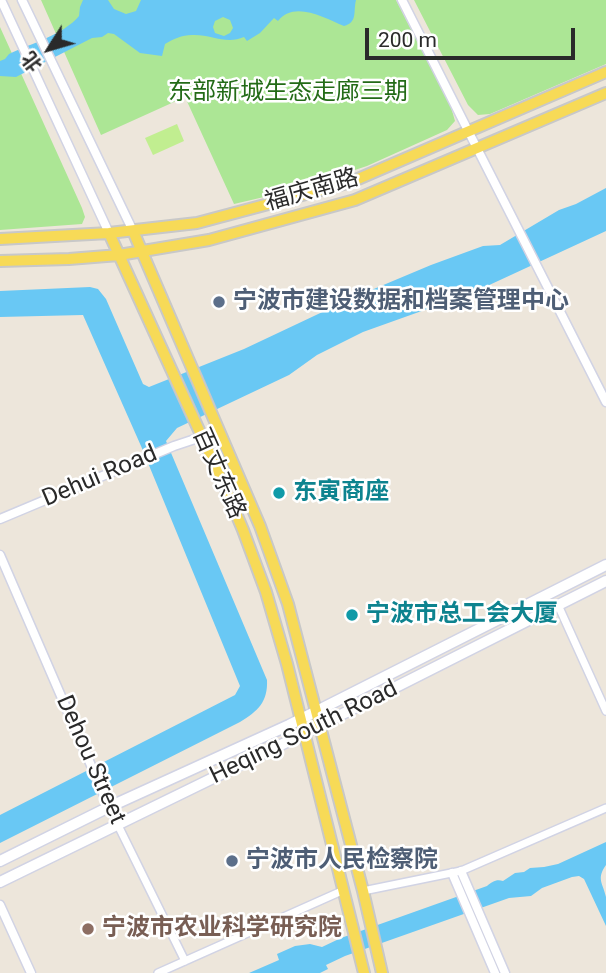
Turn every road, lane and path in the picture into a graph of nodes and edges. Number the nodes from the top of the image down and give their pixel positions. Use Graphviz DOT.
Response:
graph roads {
  1 [pos="1,0"];
  2 [pos="22,0"];
  3 [pos="402,0"];
  4 [pos="606,72"];
  5 [pos="606,93"];
  6 [pos="469,131"];
  7 [pos="478,148"];
  8 [pos="133,231"];
  9 [pos="109,233"];
  10 [pos="0,239"];
  11 [pos="142,251"];
  12 [pos="119,255"];
  13 [pos="0,261"];
  14 [pos="606,401"];
  15 [pos="201,437"];
  16 [pos="0,519"];
  17 [pos="0,555"];
  18 [pos="606,565"];
  19 [pos="606,581"];
  20 [pos="558,605"];
  21 [pos="317,711"];
  22 [pos="606,711"];
  23 [pos="300,719"];
  24 [pos="320,725"];
  25 [pos="304,734"];
  26 [pos="109,807"];
  27 [pos="606,808"];
  28 [pos="118,823"];
  29 [pos="0,861"];
  30 [pos="461,871"];
  31 [pos="452,873"];
  32 [pos="0,881"];
  33 [pos="344,890"];
  34 [pos="363,891"];
  35 [pos="0,905"];
  36 [pos="185,961"];
  37 [pos="31,973"];
  38 [pos="158,973"];
  39 [pos="364,973"];
  40 [pos="382,973"];
  41 [pos="495,973"];
  42 [pos="505,973"];
  1 -- 9 [label="street, 百丈东路"];
  2 -- 8 [label="street, 百丈东路"];
  3 -- 6 [label="street"];
  4 -- 6 [label="main road, 福庆南路"];
  5 -- 7 [label="main road, 福庆南路"];
  6 -- 7 [label="street"];
  6 -- 8 [label="main road, 福庆南路"];
  7 -- 11 [label="main road, 福庆南路"];
  7 -- 14 [label="street"];
  8 -- 9 [label="main road, 福庆南路"];
  8 -- 11 [label="main road, 百丈东路"];
  9 -- 10 [label="main road, 福庆南路"];
  9 -- 12 [label="main road, 百丈东路"];
  11 -- 12 [label="main road, 福庆南路"];
  11 -- 21 [label="main road, 百丈东路"];
  12 -- 13 [label="main road, 福庆南路"];
  12 -- 15 [label="main road, 百丈东路"];
  15 -- 16 [label="street, Dehui Road"];
  15 -- 23 [label="main road, 百丈东路"];
  17 -- 26 [label="street, Dehou Street"];
  18 -- 21 [label="main road, Heqing South Road"];
  19 -- 20 [label="main road, Heqing South Road"];
  20 -- 22 [label="street"];
  20 -- 24 [label="main road, Heqing South Road"];
  21 -- 23 [label="main road, Heqing South Road"];
  21 -- 24 [label="main road, 百丈东路"];
  23 -- 25 [label="main road, 百丈东路"];
  23 -- 26 [label="main road, Heqing South Road"];
  24 -- 25 [label="main road, Heqing South Road"];
  24 -- 34 [label="main road, 百丈东路"];
  25 -- 28 [label="main road, Heqing South Road"];
  25 -- 33 [label="main road, 百丈东路"];
  26 -- 28 [label="street, Dehou Street"];
  26 -- 29 [label="main road, Heqing South Road"];
  27 -- 30 [label="street"];
  28 -- 32 [label="main road, Heqing South Road"];
  28 -- 36 [label="street, Dehou Street"];
  30 -- 31 [label="street"];
  30 -- 42 [label="street"];
  31 -- 34 [label="street"];
  31 -- 41 [label="street"];
  33 -- 36 [label="street"];
  33 -- 39 [label="main road, 百丈东路"];
  34 -- 40 [label="main road, 百丈东路"];
  35 -- 37 [label="street"];
  36 -- 38 [label="street"];
}
